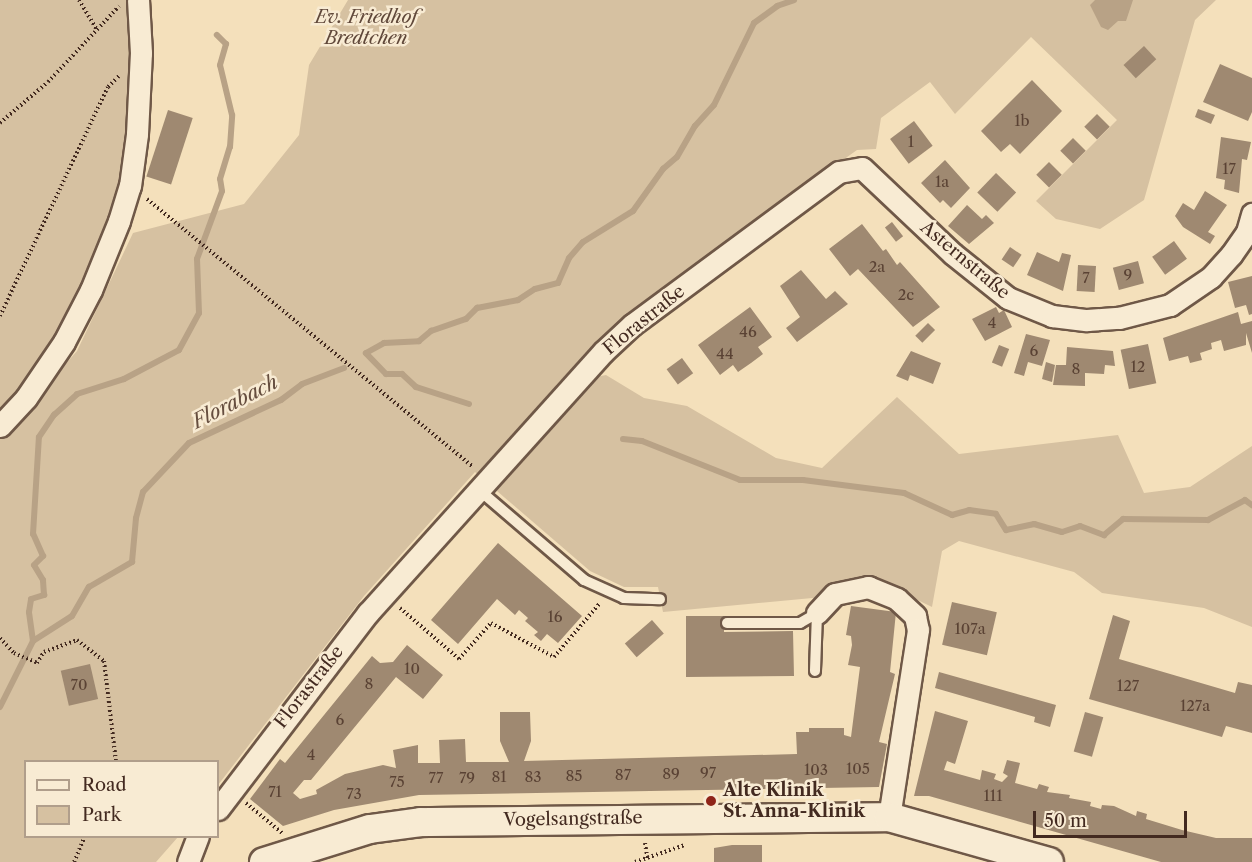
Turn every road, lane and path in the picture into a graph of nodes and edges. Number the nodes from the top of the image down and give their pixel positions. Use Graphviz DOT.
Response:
graph roads {
  1 [pos="79,0"];
  2 [pos="124,0"];
  3 [pos="138,0"];
  4 [pos="97,30"];
  5 [pos="141,53"];
  6 [pos="0,123"];
  7 [pos="833,177"];
  8 [pos="130,186"];
  9 [pos="1250,229"];
  10 [pos="0,316"];
  11 [pos="0,426"];
  12 [pos="483,484"];
  13 [pos="608,594"];
  14 [pos="384,595"];
  15 [pos="660,599"];
  16 [pos="817,613"];
  17 [pos="727,624"];
  18 [pos="0,638"];
  19 [pos="815,671"];
  20 [pos="116,760"];
  21 [pos="231,791"];
  22 [pos="219,809"];
  23 [pos="889,817"];
  24 [pos="281,831"];
  25 [pos="85,838"];
  26 [pos="198,838"];
  27 [pos="74,862"];
  28 [pos="188,862"];
  29 [pos="264,862"];
  30 [pos="1049,862"];
  1 -- 4 [label="path"];
  2 -- 4 [label="path"];
  3 -- 5 [label="street"];
  4 -- 6 [label="path"];
  5 -- 8 [label="street"];
  5 -- 10 [label="path"];
  7 -- 9 [label="street, Asternstraße"];
  7 -- 12 [label="street, Florastraße"];
  8 -- 11 [label="street"];
  8 -- 12 [label="path"];
  12 -- 13 [label="lane"];
  12 -- 14 [label="street, Florastraße"];
  13 -- 14 [label="path"];
  13 -- 15 [label="lane"];
  14 -- 21 [label="street, Florastraße"];
  16 -- 17 [label="lane"];
  16 -- 19 [label="lane"];
  16 -- 23 [label="street"];
  18 -- 20 [label="path"];
  21 -- 22 [label="street, Florastraße"];
  21 -- 24 [label="path"];
  23 -- 29 [label="street, Vogelsangstraße"];
  23 -- 30 [label="street, Vogelsangstraße"];
  25 -- 27 [label="path"];
  26 -- 28 [label="street"];
}
